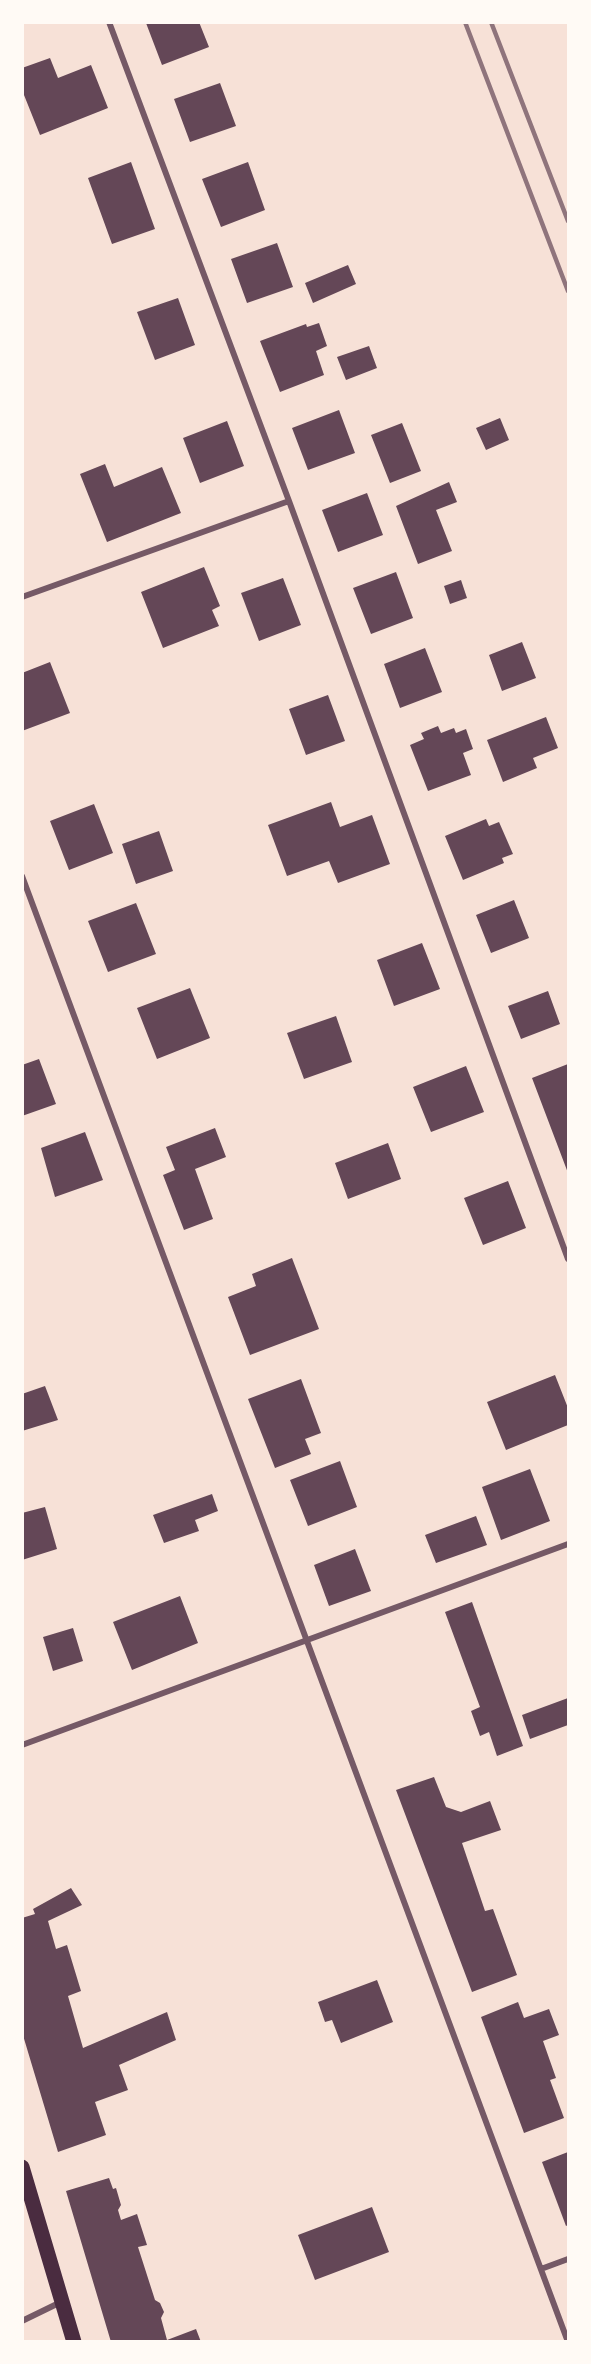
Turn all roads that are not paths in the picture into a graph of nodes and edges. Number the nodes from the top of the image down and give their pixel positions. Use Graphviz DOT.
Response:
graph roads {
  1 [pos="108,22"];
  2 [pos="289,501"];
  3 [pos="22,597"];
  4 [pos="22,876"];
  5 [pos="568,1259"];
  6 [pos="568,1544"];
  7 [pos="306,1639"];
  8 [pos="22,1745"];
  9 [pos="22,2167"];
  10 [pos="568,2259"];
  11 [pos="541,2269"];
  12 [pos="62,2302"];
  13 [pos="22,2320"];
  14 [pos="74,2342"];
  15 [pos="568,2342"];
  1 -- 2 [label="street"];
  2 -- 3 [label="street"];
  2 -- 5 [label="street"];
  4 -- 7 [label="street"];
  6 -- 7 [label="street"];
  7 -- 8 [label="street"];
  7 -- 11 [label="street"];
  9 -- 12 [label="main road"];
  10 -- 11 [label="street"];
  11 -- 15 [label="street"];
  12 -- 13 [label="street"];
  12 -- 14 [label="main road"];
}
